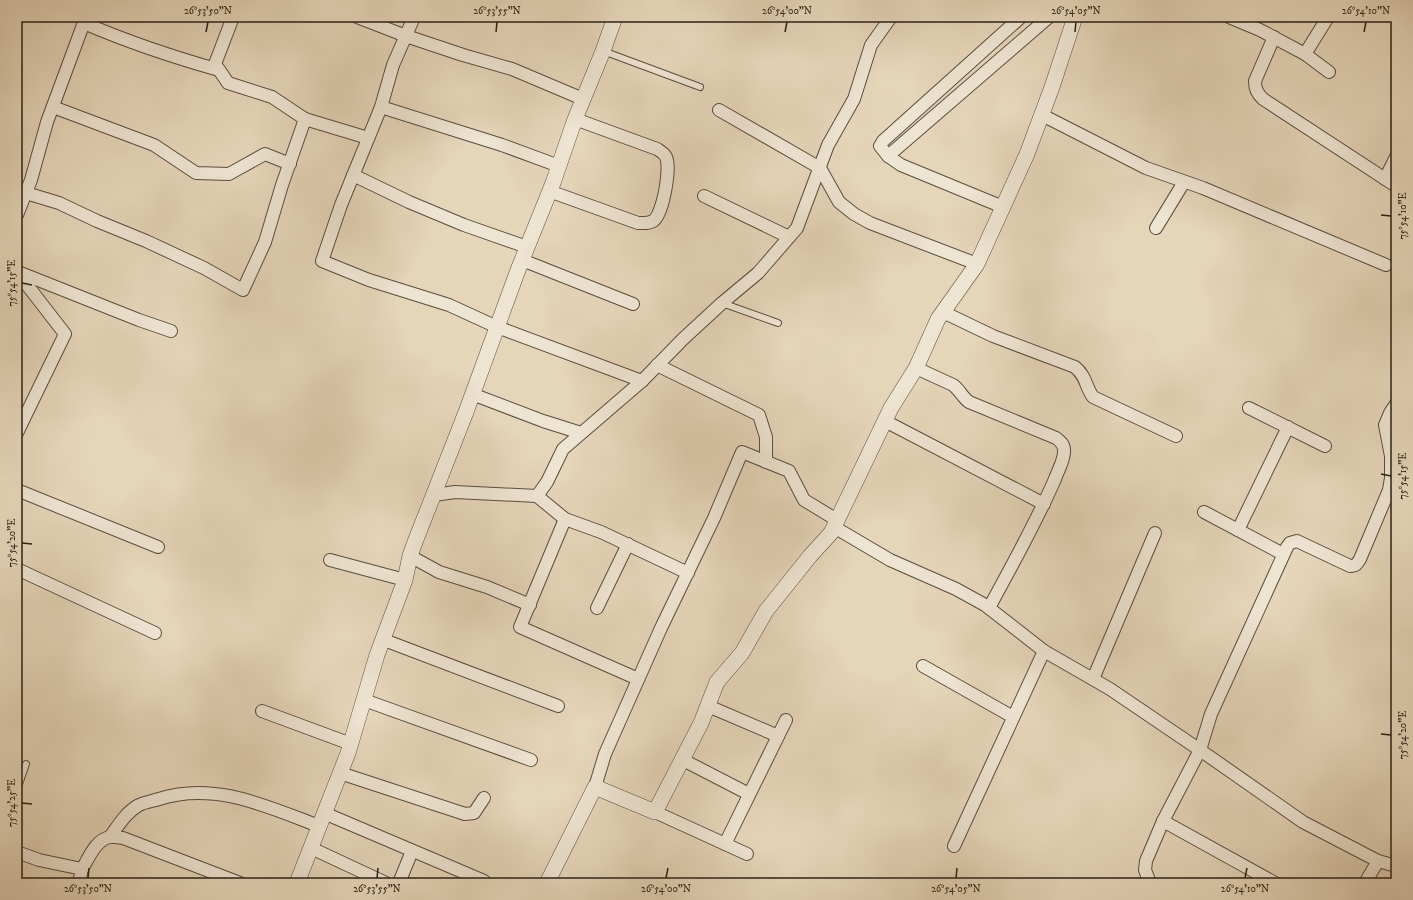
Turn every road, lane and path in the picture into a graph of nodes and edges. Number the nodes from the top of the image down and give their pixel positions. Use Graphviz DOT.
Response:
graph roads {
  1 [pos="233,17"];
  2 [pos="357,17"];
  3 [pos="414,17"];
  4 [pos="615,17"];
  5 [pos="891,17"];
  6 [pos="1021,17"];
  7 [pos="1049,17"];
  8 [pos="1075,17"];
  9 [pos="1229,17"];
  10 [pos="1328,17"];
  11 [pos="85,20"];
  12 [pos="406,36"];
  13 [pos="1274,37"];
  14 [pos="603,51"];
  15 [pos="1305,54"];
  16 [pos="968,64"];
  17 [pos="219,70"];
  18 [pos="1329,72"];
  19 [pos="980,78"];
  20 [pos="700,87"];
  21 [pos="583,99"];
  22 [pos="53,107"];
  23 [pos="381,107"];
  24 [pos="719,110"];
  25 [pos="1042,115"];
  26 [pos="575,118"];
  27 [pos="305,119"];
  28 [pos="368,138"];
  29 [pos="888,156"];
  30 [pos="1396,157"];
  31 [pos="290,164"];
  32 [pos="558,166"];
  33 [pos="820,168"];
  34 [pos="353,175"];
  35 [pos="1385,179"];
  36 [pos="1184,182"];
  37 [pos="1396,186"];
  38 [pos="549,191"];
  39 [pos="26,193"];
  40 [pos="704,196"];
  41 [pos="1003,207"];
  42 [pos="17,215"];
  43 [pos="1156,228"];
  44 [pos="789,237"];
  45 [pos="524,254"];
  46 [pos="977,264"];
  47 [pos="1386,265"];
  48 [pos="17,272"];
  49 [pos="722,303"];
  50 [pos="633,304"];
  51 [pos="943,312"];
  52 [pos="778,323"];
  53 [pos="497,327"];
  54 [pos="171,331"];
  55 [pos="657,365"];
  56 [pos="916,368"];
  57 [pos="642,380"];
  58 [pos="472,394"];
  59 [pos="1396,404"];
  60 [pos="1249,408"];
  61 [pos="885,421"];
  62 [pos="1288,427"];
  63 [pos="17,433"];
  64 [pos="581,433"];
  65 [pos="1176,436"];
  66 [pos="1325,446"];
  67 [pos="766,462"];
  68 [pos="17,490"];
  69 [pos="434,495"];
  70 [pos="537,496"];
  71 [pos="1044,504"];
  72 [pos="1204,512"];
  73 [pos="565,519"];
  74 [pos="836,523"];
  75 [pos="1238,530"];
  76 [pos="1155,533"];
  77 [pos="628,544"];
  78 [pos="158,547"];
  79 [pos="1283,554"];
  80 [pos="410,556"];
  81 [pos="330,560"];
  82 [pos="17,569"];
  83 [pos="688,573"];
  84 [pos="405,580"];
  85 [pos="530,604"];
  86 [pos="597,608"];
  87 [pos="989,608"];
  88 [pos="155,633"];
  89 [pos="384,640"];
  90 [pos="1044,651"];
  91 [pos="924,666"];
  92 [pos="638,679"];
  93 [pos="1093,679"];
  94 [pos="364,700"];
  95 [pos="558,706"];
  96 [pos="708,706"];
  97 [pos="262,711"];
  98 [pos="1013,717"];
  99 [pos="786,720"];
  100 [pos="778,736"];
  101 [pos="351,744"];
  102 [pos="1200,750"];
  103 [pos="531,760"];
  104 [pos="683,760"];
  105 [pos="26,764"];
  106 [pos="340,773"];
  107 [pos="595,787"];
  108 [pos="17,790"];
  109 [pos="749,794"];
  110 [pos="484,798"];
  111 [pos="655,812"];
  112 [pos="322,820"];
  113 [pos="1164,821"];
  114 [pos="110,837"];
  115 [pos="725,844"];
  116 [pos="954,846"];
  117 [pos="311,848"];
  118 [pos="412,851"];
  119 [pos="17,852"];
  120 [pos="747,854"];
  121 [pos="1378,861"];
  122 [pos="1396,866"];
  123 [pos="82,869"];
  124 [pos="484,881"];
  125 [pos="79,883"];
  126 [pos="240,883"];
  127 [pos="297,883"];
  128 [pos="386,883"];
  129 [pos="399,883"];
  130 [pos="547,883"];
  131 [pos="1150,883"];
  132 [pos="1275,883"];
  133 [pos="1365,883"];
  1 -- 17 [label="street"];
  2 -- 12 [label="street"];
  3 -- 12 [label="street"];
  4 -- 14 [label="street"];
  5 -- 33 [label="street"];
  6 -- 16 [label="street"];
  7 -- 19 [label="street"];
  8 -- 25 [label="street"];
  9 -- 13 [label="street"];
  10 -- 15 [label="street"];
  11 -- 17 [label="street"];
  11 -- 22 [label="street"];
  12 -- 21 [label="street"];
  12 -- 23 [label="street"];
  13 -- 15 [label="street"];
  13 -- 35 [label="street"];
  14 -- 20 [label="lane"];
  14 -- 21 [label="street"];
  15 -- 18 [label="street"];
  16 -- 19 [label="street"];
  16 -- 29 [label="street"];
  17 -- 27 [label="street"];
  19 -- 29 [label="street"];
  21 -- 26 [label="street"];
  22 -- 31 [label="street"];
  22 -- 39 [label="street"];
  23 -- 28 [label="street"];
  23 -- 32 [label="street"];
  24 -- 33 [label="street"];
  25 -- 36 [label="street"];
  25 -- 41 [label="street"];
  26 -- 32 [label="street"];
  26 -- 38 [label="street"];
  27 -- 28 [label="street"];
  27 -- 31 [label="street"];
  28 -- 34 [label="street"];
  29 -- 41 [label="street"];
  30 -- 35 [label="street"];
  31 -- 39 [label="street"];
  32 -- 38 [label="street"];
  33 -- 44 [label="street"];
  33 -- 46 [label="street"];
  34 -- 45 [label="street"];
  34 -- 53 [label="street"];
  35 -- 37 [label="street"];
  36 -- 43 [label="street"];
  36 -- 47 [label="street"];
  38 -- 45 [label="street"];
  39 -- 42 [label="street"];
  40 -- 44 [label="street"];
  41 -- 46 [label="street"];
  44 -- 49 [label="street"];
  45 -- 50 [label="street"];
  45 -- 53 [label="street"];
  46 -- 51 [label="street"];
  48 -- 54 [label="street"];
  48 -- 63 [label="street"];
  49 -- 52 [label="lane"];
  49 -- 55 [label="street"];
  51 -- 56 [label="street"];
  51 -- 65 [label="street"];
  53 -- 57 [label="street"];
  53 -- 58 [label="street"];
  55 -- 57 [label="street"];
  55 -- 67 [label="street"];
  56 -- 61 [label="street"];
  56 -- 71 [label="street"];
  57 -- 64 [label="street"];
  58 -- 64 [label="street"];
  58 -- 69 [label="street"];
  59 -- 79 [label="street"];
  60 -- 62 [label="street"];
  61 -- 71 [label="street"];
  61 -- 74 [label="street"];
  62 -- 66 [label="street"];
  62 -- 75 [label="street"];
  64 -- 70 [label="street"];
  67 -- 74 [label="street"];
  67 -- 83 [label="street"];
  68 -- 78 [label="street"];
  69 -- 70 [label="street"];
  69 -- 80 [label="street"];
  70 -- 73 [label="street"];
  71 -- 87 [label="street"];
  72 -- 75 [label="street"];
  73 -- 77 [label="street"];
  73 -- 85 [label="street"];
  74 -- 87 [label="street"];
  74 -- 96 [label="street"];
  75 -- 79 [label="street"];
  76 -- 93 [label="street"];
  77 -- 83 [label="street"];
  77 -- 86 [label="street"];
  79 -- 102 [label="street"];
  80 -- 84 [label="street"];
  80 -- 85 [label="street"];
  81 -- 84 [label="street"];
  82 -- 88 [label="street"];
  83 -- 92 [label="street"];
  84 -- 89 [label="street"];
  85 -- 92 [label="street"];
  87 -- 90 [label="street"];
  89 -- 94 [label="street"];
  89 -- 95 [label="street"];
  90 -- 93 [label="street"];
  90 -- 98 [label="street"];
  91 -- 98 [label="street"];
  92 -- 107 [label="street"];
  93 -- 102 [label="street"];
  94 -- 101 [label="street"];
  94 -- 103 [label="street"];
  96 -- 100 [label="street"];
  96 -- 104 [label="street"];
  97 -- 101 [label="street"];
  98 -- 116 [label="street"];
  99 -- 100 [label="street"];
  100 -- 109 [label="street"];
  101 -- 106 [label="street"];
  102 -- 113 [label="street"];
  102 -- 121 [label="street"];
  104 -- 109 [label="street"];
  104 -- 111 [label="street"];
  105 -- 108 [label="lane"];
  106 -- 110 [label="street"];
  106 -- 112 [label="street"];
  107 -- 111 [label="street"];
  107 -- 130 [label="street"];
  109 -- 115 [label="street"];
  111 -- 115 [label="street"];
  112 -- 114 [label="street"];
  112 -- 117 [label="street"];
  112 -- 118 [label="street"];
  113 -- 131 [label="street"];
  113 -- 132 [label="street"];
  114 -- 123 [label="street"];
  114 -- 126 [label="street"];
  115 -- 120 [label="street"];
  117 -- 127 [label="street"];
  117 -- 128 [label="street"];
  118 -- 124 [label="street"];
  118 -- 129 [label="street"];
  119 -- 123 [label="street"];
  121 -- 122 [label="street"];
  121 -- 133 [label="street"];
  123 -- 125 [label="street"];
}
